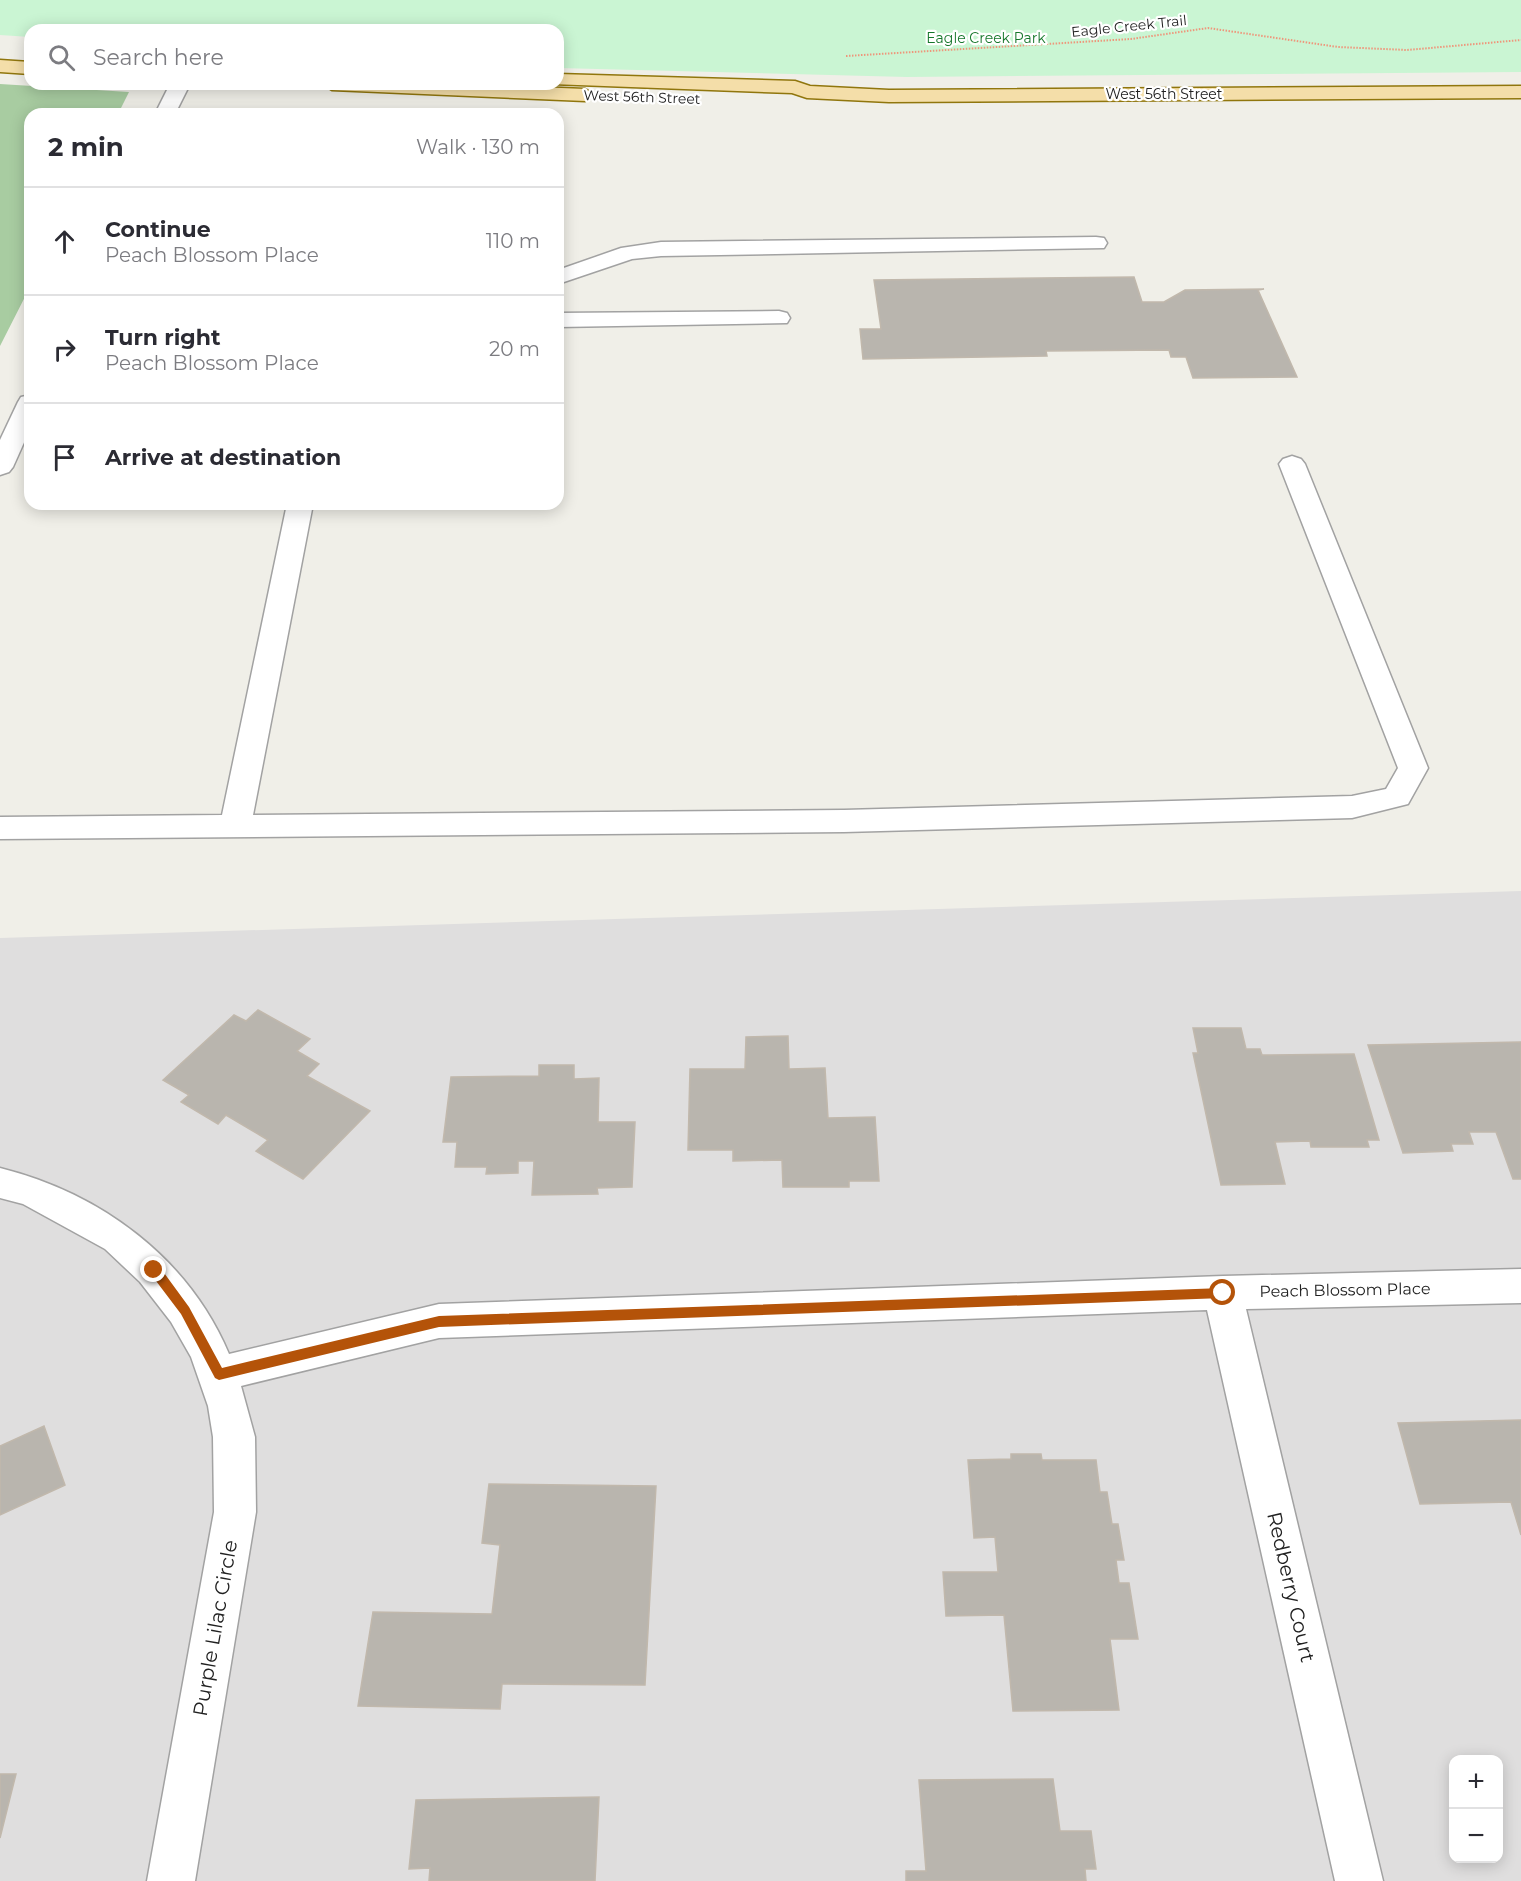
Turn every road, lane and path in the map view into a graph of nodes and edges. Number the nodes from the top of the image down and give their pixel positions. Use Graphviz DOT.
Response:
graph roads {
  1 [pos="1521,40"];
  2 [pos="0,49"];
  3 [pos="24,50"];
  4 [pos="836,56"];
  5 [pos="0,66"];
  6 [pos="24,68"];
  7 [pos="564,80"];
  8 [pos="177,90"];
  9 [pos="492,90"];
  10 [pos="1521,92"];
  11 [pos="807,93"];
  12 [pos="168,108"];
  13 [pos="1096,243"];
  14 [pos="564,275"];
  15 [pos="779,318"];
  16 [pos="564,320"];
  17 [pos="24,415"];
  18 [pos="1292,464"];
  19 [pos="0,467"];
  20 [pos="299,510"];
  21 [pos="236,826"];
  22 [pos="0,828"];
  23 [pos="0,1183"];
  24 [pos="1521,1286"];
  25 [pos="1223,1293"];
  26 [pos="219,1374"];
  27 [pos="171,1881"];
  28 [pos="1359,1881"];
  1 -- 4 [label="path, Eagle Creek Trail"];
  2 -- 3 [label="main road"];
  5 -- 6 [label="main road"];
  7 -- 11 [label="main road, West 56th Street"];
  8 -- 12 [label="street"];
  9 -- 11 [label="main road, West 56th Street"];
  10 -- 11 [label="main road, West 56th Street"];
  13 -- 14 [label="street"];
  15 -- 16 [label="street"];
  17 -- 19 [label="street"];
  18 -- 21 [label="street"];
  20 -- 21 [label="street"];
  21 -- 22 [label="street"];
  23 -- 26 [label="street"];
  24 -- 25 [label="street, Peach Blossom Place"];
  25 -- 26 [label="street, Peach Blossom Place"];
  25 -- 28 [label="street, Redberry Court"];
  26 -- 27 [label="street, Purple Lilac Circle"];
}
